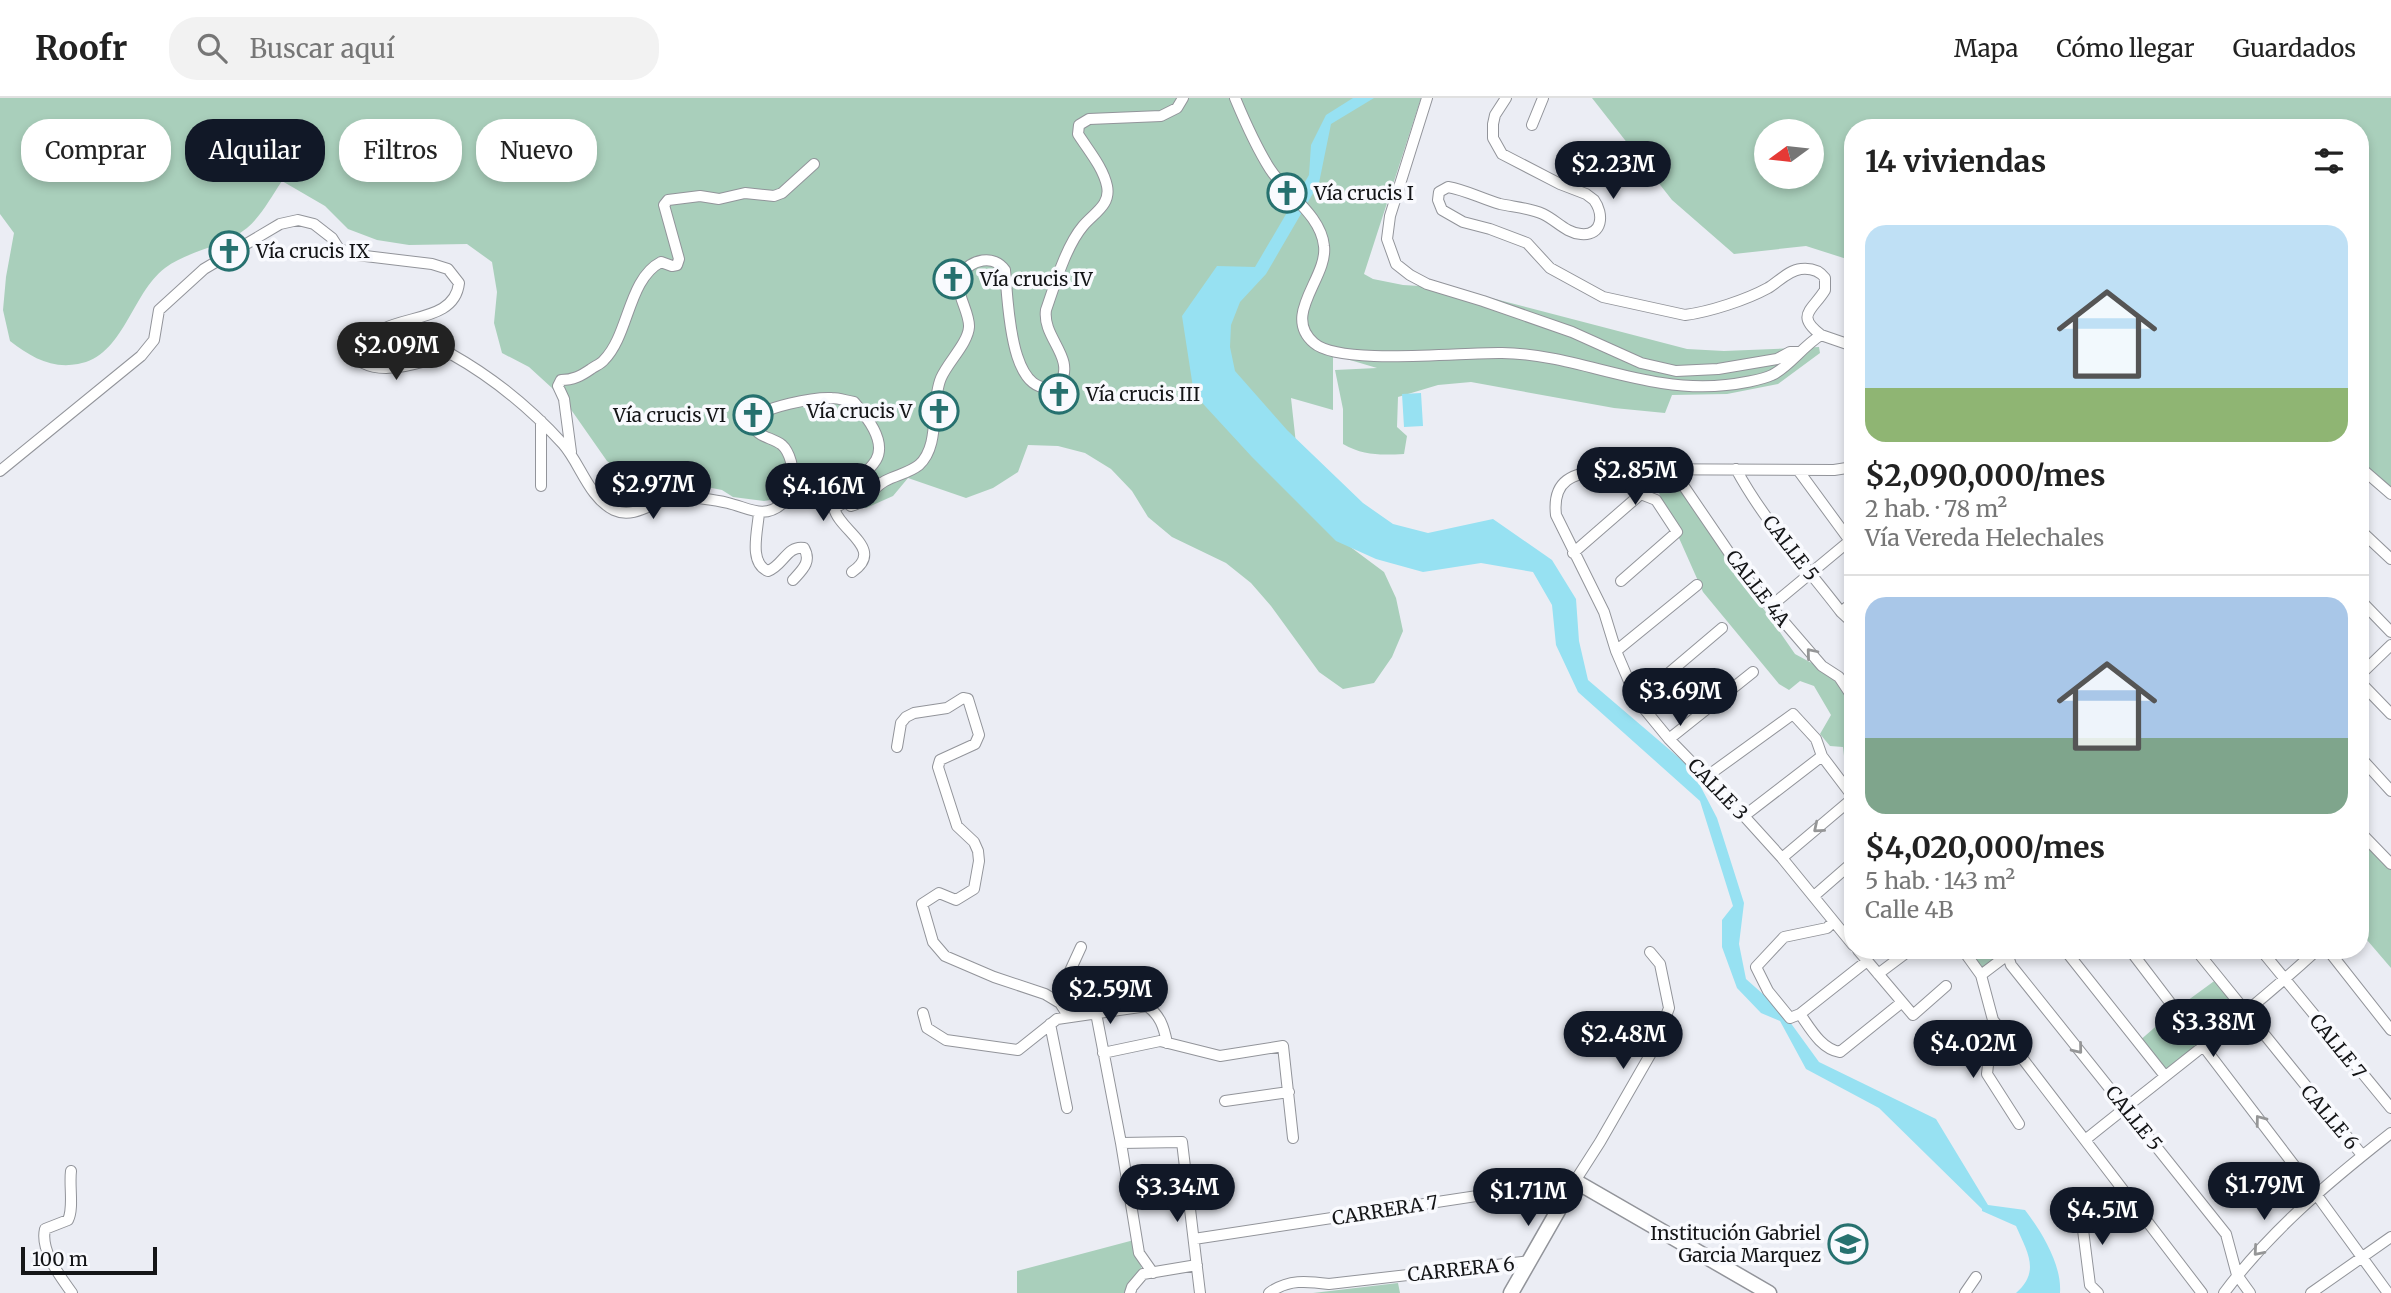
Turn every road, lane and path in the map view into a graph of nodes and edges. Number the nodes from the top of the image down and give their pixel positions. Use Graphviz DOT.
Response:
graph roads {
  1 [pos="1183,98"];
  2 [pos="1235,98"];
  3 [pos="1427,98"];
  4 [pos="1506,98"];
  5 [pos="1543,98"];
  6 [pos="1532,125"];
  7 [pos="814,164"];
  8 [pos="1821,335"];
  9 [pos="1844,343"];
  10 [pos="1798,352"];
  11 [pos="541,421"];
  12 [pos="571,456"];
  13 [pos="1617,468"];
  14 [pos="1736,468"];
  15 [pos="1844,468"];
  16 [pos="1672,469"];
  17 [pos="1798,470"];
  18 [pos="0,471"];
  19 [pos="2369,475"];
  20 [pos="541,486"];
  21 [pos="1643,493"];
  22 [pos="2391,494"];
  23 [pos="846,502"];
  24 [pos="758,512"];
  25 [pos="1844,529"];
  26 [pos="2369,538"];
  27 [pos="1844,546"];
  28 [pos="1573,553"];
  29 [pos="2391,559"];
  30 [pos="852,572"];
  31 [pos="1812,574"];
  32 [pos="793,580"];
  33 [pos="1621,581"];
  34 [pos="1697,585"];
  35 [pos="1771,606"];
  36 [pos="2369,609"];
  37 [pos="1844,610"];
  38 [pos="1841,612"];
  39 [pos="1844,615"];
  40 [pos="1722,628"];
  41 [pos="2391,632"];
  42 [pos="2391,645"];
  43 [pos="1616,651"];
  44 [pos="2369,666"];
  45 [pos="1753,672"];
  46 [pos="1844,684"];
  47 [pos="2369,691"];
  48 [pos="1637,699"];
  49 [pos="2391,714"];
  50 [pos="1669,739"];
  51 [pos="897,747"];
  52 [pos="1822,757"];
  53 [pos="2369,767"];
  54 [pos="1706,777"];
  55 [pos="1844,785"];
  56 [pos="2391,791"];
  57 [pos="1844,805"];
  58 [pos="1744,816"];
  59 [pos="2369,841"];
  60 [pos="1782,858"];
  61 [pos="2391,864"];
  62 [pos="1844,870"];
  63 [pos="1814,896"];
  64 [pos="1833,922"];
  65 [pos="1844,932"];
  66 [pos="1081,947"];
  67 [pos="1650,952"];
  68 [pos="1898,959"];
  69 [pos="1969,959"];
  70 [pos="2000,959"];
  71 [pos="2010,959"];
  72 [pos="2072,959"];
  73 [pos="2137,959"];
  74 [pos="2203,959"];
  75 [pos="2268,959"];
  76 [pos="2307,959"];
  77 [pos="2335,959"];
  78 [pos="1867,961"];
  79 [pos="1878,974"];
  80 [pos="1981,975"];
  81 [pos="2284,980"];
  82 [pos="1946,986"];
  83 [pos="1060,1003"];
  84 [pos="1901,1003"];
  85 [pos="923,1013"];
  86 [pos="1096,1013"];
  87 [pos="2244,1013"];
  88 [pos="1800,1014"];
  89 [pos="1069,1017"];
  90 [pos="1993,1020"];
  91 [pos="1050,1024"];
  92 [pos="2391,1030"];
  93 [pos="1167,1042"];
  94 [pos="2204,1046"];
  95 [pos="1103,1053"];
  96 [pos="2165,1076"];
  97 [pos="1289,1092"];
  98 [pos="1225,1101"];
  99 [pos="2125,1107"];
  100 [pos="1066,1108"];
  101 [pos="2391,1108"];
  102 [pos="2019,1124"];
  103 [pos="2391,1133"];
  104 [pos="1293,1138"];
  105 [pos="2085,1140"];
  106 [pos="1121,1143"];
  107 [pos="2362,1155"];
  108 [pos="71,1171"];
  109 [pos="1575,1181"];
  110 [pos="2316,1194"];
  111 [pos="2081,1214"];
  112 [pos="2391,1237"];
  113 [pos="1194,1239"];
  114 [pos="2362,1257"];
  115 [pos="1530,1261"];
  116 [pos="1197,1265"];
  117 [pos="1153,1273"];
  118 [pos="2237,1275"];
  119 [pos="1976,1277"];
  120 [pos="72,1293"];
  121 [pos="1130,1293"];
  122 [pos="1200,1293"];
  123 [pos="1269,1293"];
  124 [pos="1511,1293"];
  125 [pos="1769,1293"];
  126 [pos="1965,1293"];
  127 [pos="2098,1293"];
  128 [pos="2202,1293"];
  129 [pos="2224,1293"];
  130 [pos="2250,1293"];
  131 [pos="2311,1293"];
  132 [pos="2388,1293"];
  1 -- 23 [label="street"];
  2 -- 10 [label="street"];
  3 -- 10 [label="street"];
  4 -- 8 [label="street"];
  5 -- 6 [label="street"];
  7 -- 12 [label="street"];
  8 -- 9 [label="street"];
  8 -- 10 [label="street"];
  11 -- 12 [label="street"];
  11 -- 18 [label="street"];
  11 -- 20 [label="street"];
  12 -- 24 [label="street"];
  13 -- 16 [label="street"];
  13 -- 21 [label="street"];
  13 -- 28 [label="street, CALLE 3"];
  14 -- 16 [label="street"];
  14 -- 17 [label="street"];
  14 -- 31 [label="street, CALLE 5"];
  15 -- 17 [label="street"];
  16 -- 35 [label="street, CALLE 4A"];
  17 -- 25 [label="street"];
  19 -- 22 [label="street"];
  21 -- 28 [label="street"];
  21 -- 33 [label="street"];
  23 -- 24 [label="street"];
  23 -- 30 [label="street"];
  24 -- 32 [label="street"];
  26 -- 29 [label="street"];
  27 -- 31 [label="street"];
  28 -- 43 [label="street, CALLE 3"];
  31 -- 35 [label="street"];
  31 -- 38 [label="street, CALLE 5"];
  34 -- 43 [label="street"];
  46 -- 35 [label="street, CALLE 4A, one-way"];
  36 -- 41 [label="street"];
  37 -- 38 [label="street"];
  38 -- 39 [label="street, CALLE 5"];
  40 -- 48 [label="street"];
  42 -- 44 [label="street"];
  43 -- 48 [label="street, CALLE 3"];
  45 -- 50 [label="street"];
  47 -- 49 [label="street"];
  48 -- 50 [label="street, CALLE 3"];
  50 -- 54 [label="street, CALLE 3"];
  51 -- 83 [label="street"];
  52 -- 54 [label="street"];
  52 -- 55 [label="street"];
  52 -- 58 [label="street"];
  53 -- 56 [label="street"];
  54 -- 58 [label="street, CALLE 3"];
  57 -- 60 [label="street, one-way"];
  58 -- 60 [label="street, CALLE 3"];
  59 -- 61 [label="street"];
  60 -- 63 [label="street, CALLE 3"];
  62 -- 63 [label="street"];
  63 -- 64 [label="street, CALLE 3"];
  64 -- 65 [label="street, CALLE 3"];
  64 -- 88 [label="street"];
  66 -- 83 [label="street"];
  67 -- 109 [label="street"];
  68 -- 79 [label="street"];
  69 -- 80 [label="street"];
  70 -- 80 [label="street"];
  71 -- 99 [label="street, CALLE 5, one-way"];
  72 -- 96 [label="street"];
  73 -- 94 [label="street"];
  74 -- 87 [label="street, CALLE 6"];
  75 -- 81 [label="street, CALLE 7"];
  76 -- 81 [label="street"];
  77 -- 92 [label="street"];
  78 -- 79 [label="street"];
  78 -- 88 [label="street"];
  79 -- 84 [label="street"];
  80 -- 90 [label="street"];
  81 -- 87 [label="street"];
  81 -- 101 [label="street, CALLE 7"];
  82 -- 84 [label="street"];
  83 -- 89 [label="street"];
  84 -- 88 [label="street"];
  85 -- 91 [label="street"];
  86 -- 89 [label="street"];
  86 -- 93 [label="street"];
  86 -- 95 [label="street"];
  87 -- 94 [label="street"];
  87 -- 107 [label="street, CALLE 6"];
  89 -- 91 [label="street"];
  90 -- 102 [label="street"];
  90 -- 105 [label="street"];
  91 -- 100 [label="street"];
  93 -- 95 [label="street"];
  93 -- 97 [label="street"];
  94 -- 96 [label="street"];
  110 -- 94 [label="street, one-way"];
  95 -- 106 [label="street"];
  96 -- 99 [label="street"];
  97 -- 98 [label="street"];
  97 -- 104 [label="street"];
  99 -- 105 [label="street"];
  99 -- 118 [label="street, CALLE 5"];
  103 -- 107 [label="street"];
  105 -- 128 [label="street"];
  106 -- 113 [label="street"];
  106 -- 117 [label="street"];
  107 -- 110 [label="street"];
  108 -- 120 [label="street"];
  109 -- 113 [label="street, CARRERA 7"];
  109 -- 115 [label="main road"];
  109 -- 125 [label="main road"];
  110 -- 114 [label="street"];
  110 -- 118 [label="street, one-way"];
  111 -- 127 [label="street"];
  112 -- 114 [label="street"];
  113 -- 116 [label="street"];
  114 -- 131 [label="street"];
  114 -- 132 [label="street"];
  115 -- 123 [label="street, CARRERA 6"];
  115 -- 124 [label="main road"];
  116 -- 117 [label="street"];
  116 -- 122 [label="street"];
  117 -- 121 [label="street"];
  118 -- 129 [label="street"];
  118 -- 130 [label="street, CALLE 5"];
  119 -- 126 [label="street"];
}
